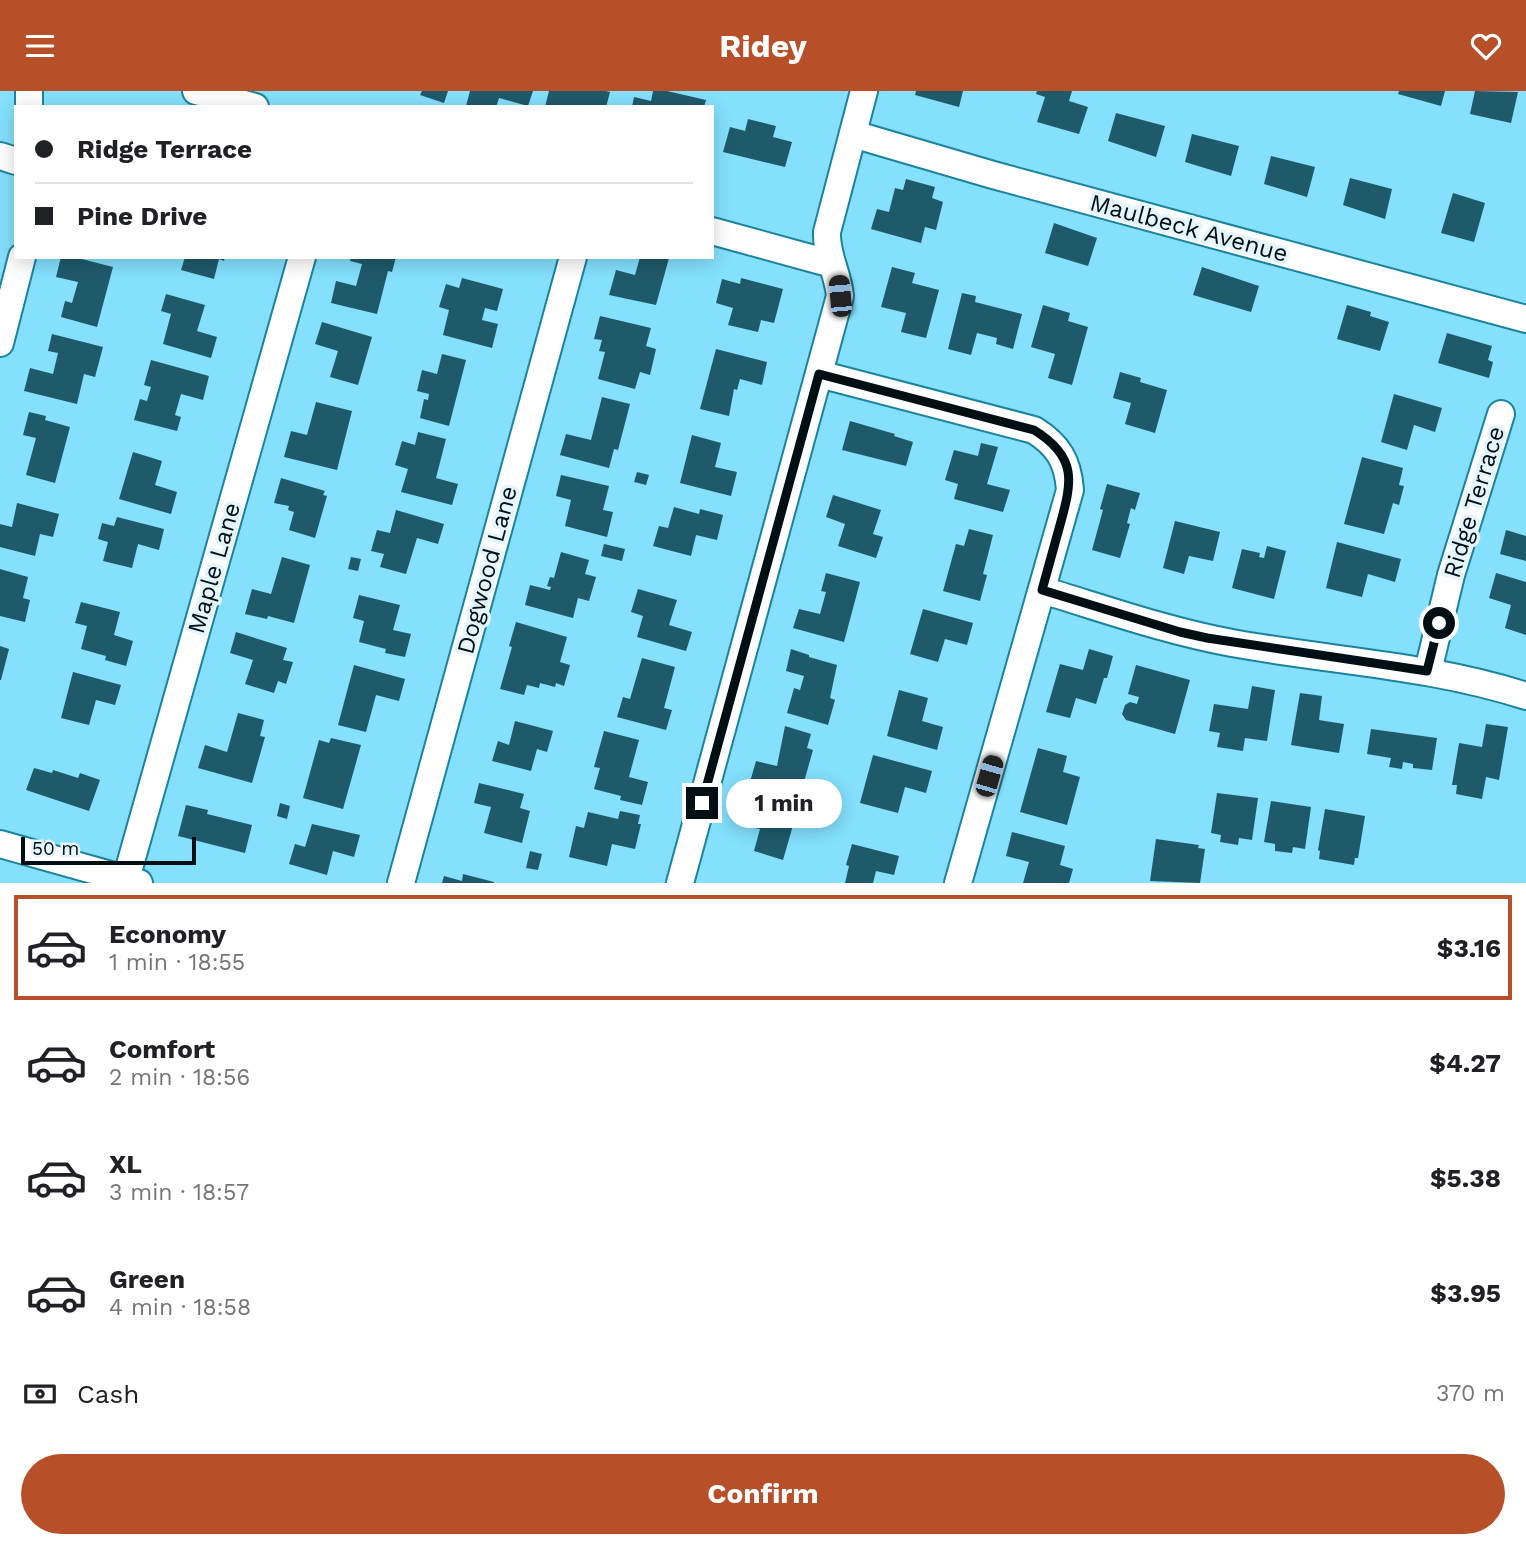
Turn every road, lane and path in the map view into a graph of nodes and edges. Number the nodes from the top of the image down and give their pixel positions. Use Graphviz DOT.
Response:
graph roads {
  1 [pos="197,91"];
  2 [pos="864,91"];
  3 [pos="248,105"];
  4 [pos="853,134"];
  5 [pos="714,232"];
  6 [pos="21,259"];
  7 [pos="301,259"];
  8 [pos="572,259"];
  9 [pos="832,264"];
  10 [pos="1525,315"];
  11 [pos="0,343"];
  12 [pos="819,374"];
  13 [pos="1501,414"];
  14 [pos="1042,590"];
  15 [pos="1427,671"];
  16 [pos="1526,697"];
  17 [pos="0,844"];
  18 [pos="133,881"];
  19 [pos="401,883"];
  20 [pos="680,883"];
  21 [pos="958,883"];
  1 -- 3 [label="street"];
  2 -- 4 [label="street"];
  4 -- 9 [label="street"];
  4 -- 10 [label="street, Maulbeck Avenue"];
  5 -- 9 [label="street"];
  6 -- 11 [label="street"];
  7 -- 18 [label="street, Maple Lane"];
  8 -- 19 [label="street, Dogwood Lane"];
  9 -- 12 [label="street"];
  12 -- 14 [label="street"];
  12 -- 20 [label="street"];
  13 -- 15 [label="street, Ridge Terrace"];
  14 -- 15 [label="street"];
  14 -- 21 [label="street"];
  15 -- 16 [label="street"];
  17 -- 18 [label="street"];
}
